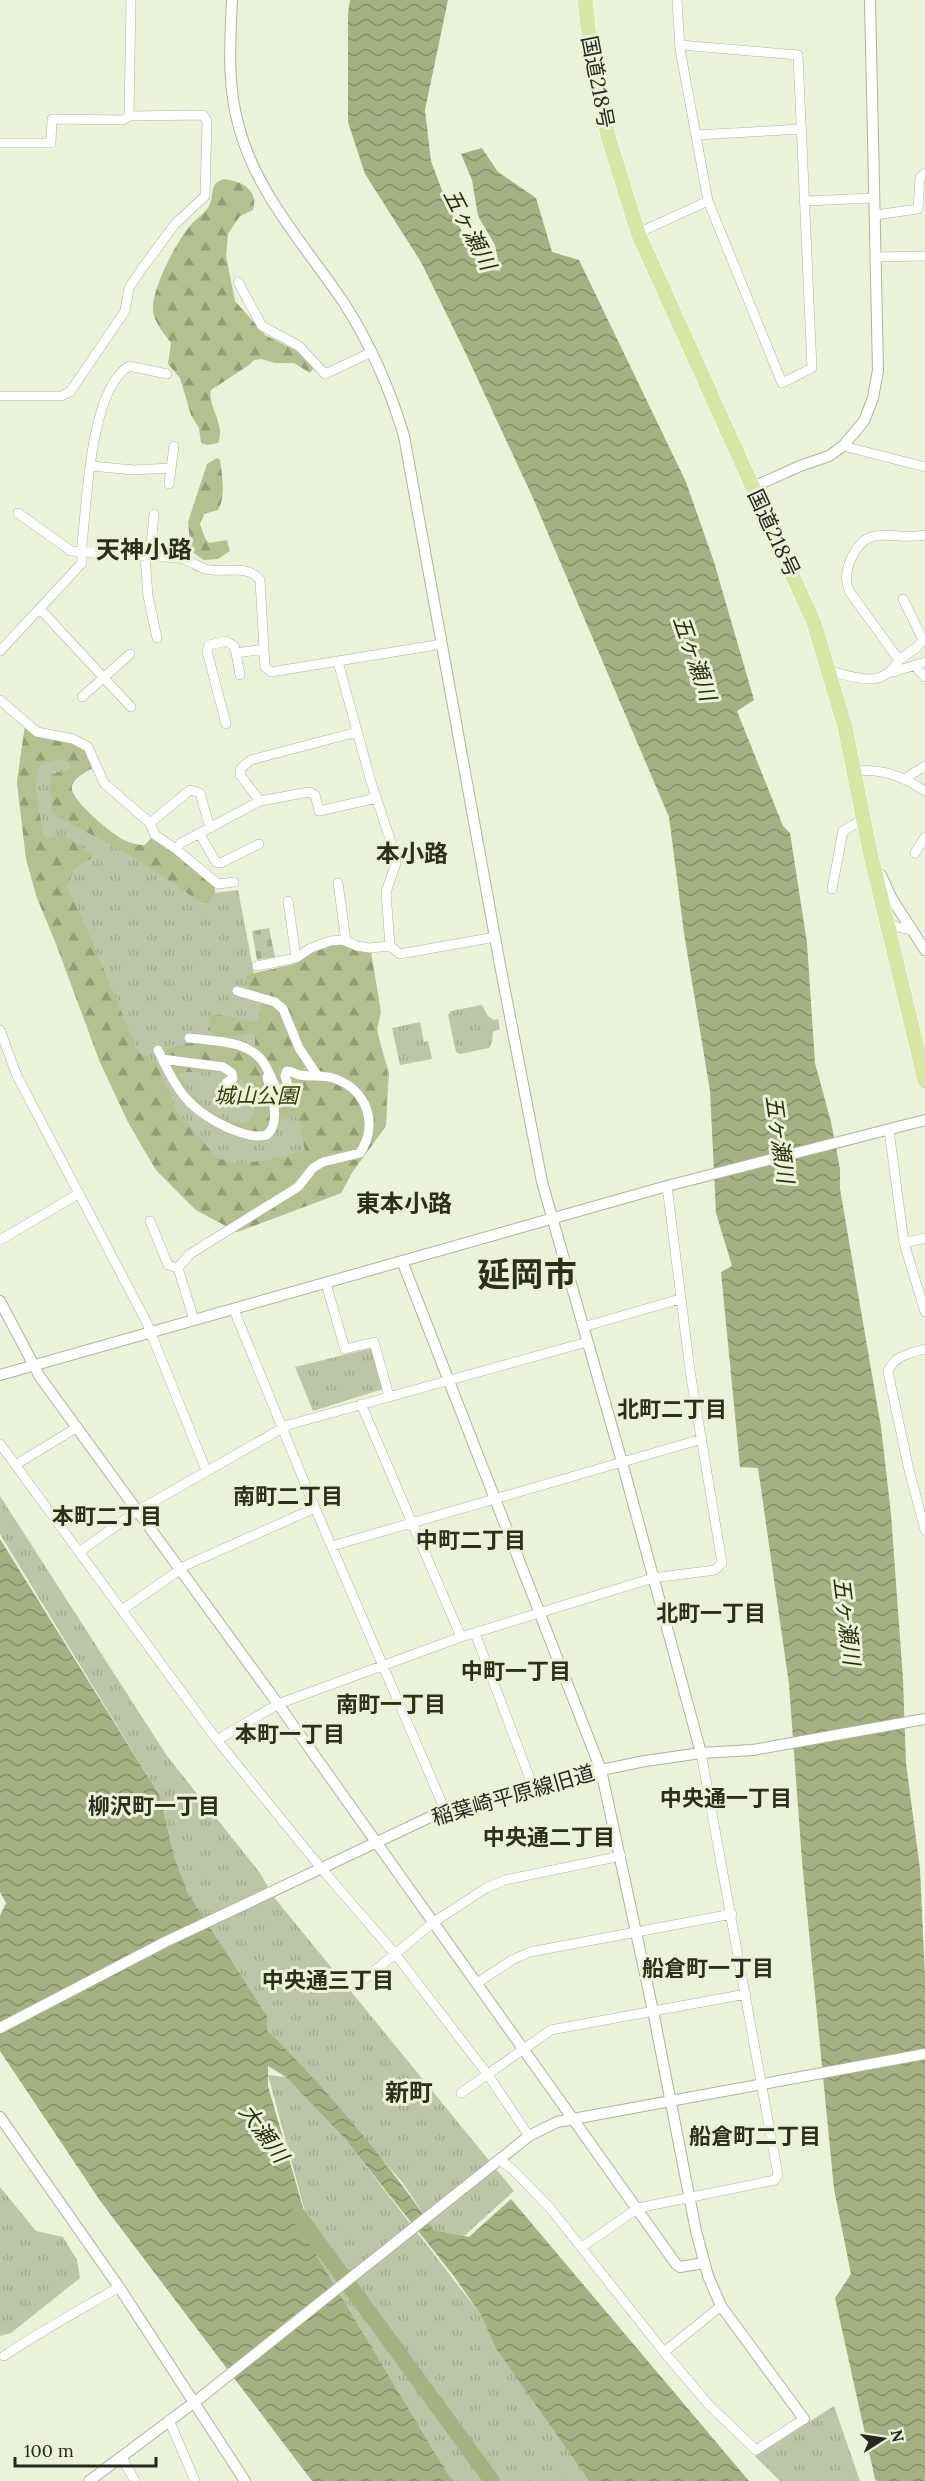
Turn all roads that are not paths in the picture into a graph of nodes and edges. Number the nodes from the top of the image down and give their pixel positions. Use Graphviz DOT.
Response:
graph roads {
  1 [pos="131,0"];
  2 [pos="232,0"];
  3 [pos="585,0"];
  4 [pos="677,0"];
  5 [pos="870,0"];
  6 [pos="680,45"];
  7 [pos="129,116"];
  8 [pos="802,129"];
  9 [pos="696,135"];
  10 [pos="0,143"];
  11 [pos="925,173"];
  12 [pos="874,198"];
  13 [pos="708,201"];
  14 [pos="805,201"];
  15 [pos="875,215"];
  16 [pos="638,233"];
  17 [pos="925,256"];
  18 [pos="876,257"];
  19 [pos="238,282"];
  20 [pos="372,352"];
  21 [pos="167,374"];
  22 [pos="0,396"];
  23 [pos="174,446"];
  24 [pos="843,446"];
  25 [pos="92,466"];
  26 [pos="925,467"];
  27 [pos="171,468"];
  28 [pos="169,484"];
  29 [pos="753,487"];
  30 [pos="18,513"];
  31 [pos="154,514"];
  32 [pos="925,536"];
  33 [pos="82,553"];
  34 [pos="148,557"];
  35 [pos="903,599"];
  36 [pos="40,609"];
  37 [pos="157,638"];
  38 [pos="924,639"];
  39 [pos="442,644"];
  40 [pos="264,649"];
  41 [pos="0,651"];
  42 [pos="236,653"];
  43 [pos="130,654"];
  44 [pos="899,660"];
  45 [pos="338,662"];
  46 [pos="925,662"];
  47 [pos="915,666"];
  48 [pos="829,671"];
  49 [pos="893,672"];
  50 [pos="240,675"];
  51 [pos="103,677"];
  52 [pos="925,677"];
  53 [pos="82,697"];
  54 [pos="0,700"];
  55 [pos="130,707"];
  56 [pos="226,724"];
  57 [pos="357,732"];
  58 [pos="925,766"];
  59 [pos="855,771"];
  60 [pos="904,779"];
  61 [pos="925,791"];
  62 [pos="377,798"];
  63 [pos="260,801"];
  64 [pos="864,819"];
  65 [pos="150,823"];
  66 [pos="210,828"];
  67 [pos="199,833"];
  68 [pos="925,837"];
  69 [pos="259,844"];
  70 [pos="176,849"];
  71 [pos="870,852"];
  72 [pos="915,853"];
  73 [pos="234,882"];
  74 [pos="338,884"];
  75 [pos="832,889"];
  76 [pos="288,901"];
  77 [pos="888,925"];
  78 [pos="912,930"];
  79 [pos="495,937"];
  80 [pos="346,941"];
  81 [pos="390,946"];
  82 [pos="925,950"];
  83 [pos="296,958"];
  84 [pos="257,966"];
  85 [pos="237,991"];
  86 [pos="0,1030"];
  87 [pos="189,1038"];
  88 [pos="260,1057"];
  89 [pos="317,1075"];
  90 [pos="925,1081"];
  91 [pos="226,1083"];
  92 [pos="925,1119"];
  93 [pos="889,1130"];
  94 [pos="667,1186"];
  95 [pos="78,1194"];
  96 [pos="551,1219"];
  97 [pos="150,1221"];
  98 [pos="925,1238"];
  99 [pos="0,1240"];
  100 [pos="904,1243"];
  101 [pos="402,1261"];
  102 [pos="178,1268"];
  103 [pos="326,1284"];
  104 [pos="680,1299"];
  105 [pos="0,1301"];
  106 [pos="234,1310"];
  107 [pos="925,1312"];
  108 [pos="194,1320"];
  109 [pos="583,1327"];
  110 [pos="150,1331"];
  111 [pos="587,1342"];
  112 [pos="925,1348"];
  113 [pos="35,1366"];
  114 [pos="0,1375"];
  115 [pos="449,1380"];
  116 [pos="389,1396"];
  117 [pos="361,1404"];
  118 [pos="76,1428"];
  119 [pos="283,1428"];
  120 [pos="702,1439"];
  121 [pos="0,1444"];
  122 [pos="622,1462"];
  123 [pos="15,1465"];
  124 [pos="206,1470"];
  125 [pos="495,1499"];
  126 [pos="315,1508"];
  127 [pos="137,1511"];
  128 [pos="412,1524"];
  129 [pos="925,1530"];
  130 [pos="332,1546"];
  131 [pos="79,1552"];
  132 [pos="180,1568"];
  133 [pos="653,1578"];
  134 [pos="122,1610"];
  135 [pos="541,1613"];
  136 [pos="475,1633"];
  137 [pos="461,1637"];
  138 [pos="383,1667"];
  139 [pos="279,1704"];
  140 [pos="925,1719"];
  141 [pos="217,1740"];
  142 [pos="701,1753"];
  143 [pos="601,1770"];
  144 [pos="533,1787"];
  145 [pos="445,1810"];
  146 [pos="377,1843"];
  147 [pos="621,1856"];
  148 [pos="321,1869"];
  149 [pos="732,1914"];
  150 [pos="434,1922"];
  151 [pos="637,1932"];
  152 [pos="396,1955"];
  153 [pos="362,1981"];
  154 [pos="477,1983"];
  155 [pos="746,1994"];
  156 [pos="653,2011"];
  157 [pos="0,2028"];
  158 [pos="524,2048"];
  159 [pos="925,2054"];
  160 [pos="488,2075"];
  161 [pos="762,2084"];
  162 [pos="461,2093"];
  163 [pos="670,2101"];
  164 [pos="0,2117"];
  165 [pos="572,2118"];
  166 [pos="529,2136"];
  167 [pos="498,2162"];
  168 [pos="689,2196"];
  169 [pos="638,2208"];
  170 [pos="582,2247"];
  171 [pos="704,2263"];
  172 [pos="118,2287"];
  173 [pos="721,2306"];
  174 [pos="664,2352"];
  175 [pos="3,2356"];
  176 [pos="197,2400"];
  177 [pos="804,2419"];
  178 [pos="169,2420"];
  179 [pos="122,2458"];
  180 [pos="89,2481"];
  181 [pos="135,2481"];
  182 [pos="195,2481"];
  183 [pos="245,2481"];
  1 -- 7 [label="street"];
  2 -- 20 [label="street"];
  3 -- 16 [label="highway, 国道218号"];
  4 -- 6 [label="street"];
  5 -- 12 [label="street"];
  6 -- 8 [label="street"];
  6 -- 9 [label="street"];
  7 -- 10 [label="street"];
  7 -- 22 [label="street"];
  8 -- 9 [label="street"];
  8 -- 14 [label="street"];
  9 -- 13 [label="street"];
  11 -- 15 [label="street"];
  12 -- 14 [label="street"];
  12 -- 15 [label="street"];
  13 -- 14 [label="street"];
  13 -- 16 [label="street"];
  15 -- 18 [label="street"];
  16 -- 29 [label="highway, 国道218号"];
  17 -- 18 [label="street"];
  18 -- 24 [label="street"];
  19 -- 20 [label="street"];
  20 -- 39 [label="street"];
  21 -- 25 [label="street"];
  23 -- 27 [label="street"];
  24 -- 26 [label="street"];
  24 -- 29 [label="street"];
  25 -- 27 [label="street"];
  25 -- 33 [label="street"];
  27 -- 28 [label="street"];
  29 -- 48 [label="highway, 国道218号"];
  30 -- 33 [label="street"];
  31 -- 34 [label="street"];
  32 -- 44 [label="street"];
  33 -- 34 [label="street"];
  33 -- 36 [label="street"];
  34 -- 37 [label="street"];
  34 -- 40 [label="street"];
  35 -- 38 [label="street"];
  36 -- 41 [label="street"];
  36 -- 51 [label="street"];
  38 -- 44 [label="street"];
  39 -- 45 [label="street"];
  39 -- 79 [label="street"];
  40 -- 42 [label="street"];
  40 -- 45 [label="street"];
  42 -- 50 [label="street"];
  42 -- 56 [label="street"];
  43 -- 51 [label="street"];
  44 -- 49 [label="street"];
  45 -- 57 [label="street"];
  46 -- 47 [label="street"];
  47 -- 49 [label="street"];
  47 -- 52 [label="street"];
  48 -- 49 [label="street"];
  48 -- 59 [label="highway, 国道218号"];
  51 -- 53 [label="street"];
  51 -- 55 [label="street"];
  54 -- 65 [label="street"];
  57 -- 62 [label="street"];
  57 -- 63 [label="street"];
  58 -- 60 [label="street"];
  59 -- 60 [label="street"];
  59 -- 64 [label="highway, 国道218号"];
  60 -- 61 [label="street"];
  62 -- 63 [label="street"];
  62 -- 81 [label="street"];
  63 -- 66 [label="street"];
  64 -- 71 [label="highway, 国道218号"];
  64 -- 75 [label="street"];
  65 -- 66 [label="street"];
  65 -- 70 [label="street"];
  66 -- 67 [label="street"];
  67 -- 69 [label="street"];
  67 -- 70 [label="street"];
  68 -- 72 [label="street"];
  70 -- 73 [label="street"];
  71 -- 77 [label="highway, 国道218号"];
  71 -- 78 [label="street"];
  74 -- 80 [label="street"];
  76 -- 83 [label="street"];
  77 -- 78 [label="street"];
  77 -- 90 [label="highway, 国道218号"];
  78 -- 82 [label="street"];
  79 -- 81 [label="street"];
  79 -- 96 [label="street"];
  80 -- 81 [label="street"];
  80 -- 83 [label="street"];
  83 -- 84 [label="street"];
  85 -- 89 [label="street"];
  86 -- 95 [label="street"];
  87 -- 88 [label="street"];
  88 -- 89 [label="street"];
  88 -- 91 [label="street"];
  89 -- 102 [label="street"];
  92 -- 93 [label="street"];
  93 -- 94 [label="street"];
  93 -- 100 [label="street"];
  94 -- 96 [label="street"];
  94 -- 104 [label="street"];
  95 -- 99 [label="street"];
  95 -- 110 [label="street"];
  96 -- 101 [label="street"];
  96 -- 109 [label="street"];
  97 -- 102 [label="street"];
  98 -- 100 [label="street"];
  100 -- 107 [label="street"];
  101 -- 103 [label="street"];
  101 -- 115 [label="street"];
  102 -- 108 [label="street"];
  103 -- 106 [label="street"];
  103 -- 116 [label="street"];
  104 -- 109 [label="street"];
  104 -- 120 [label="street"];
  105 -- 113 [label="street"];
  106 -- 108 [label="street"];
  106 -- 119 [label="street"];
  108 -- 110 [label="street"];
  109 -- 111 [label="street"];
  110 -- 113 [label="street"];
  110 -- 124 [label="street"];
  111 -- 115 [label="street"];
  111 -- 122 [label="street"];
  112 -- 129 [label="street"];
  113 -- 114 [label="street"];
  113 -- 118 [label="street"];
  115 -- 116 [label="street"];
  115 -- 125 [label="street"];
  116 -- 117 [label="street"];
  117 -- 119 [label="street"];
  117 -- 128 [label="street"];
  118 -- 123 [label="street"];
  118 -- 127 [label="street"];
  119 -- 124 [label="street"];
  119 -- 126 [label="street"];
  120 -- 122 [label="street"];
  120 -- 133 [label="street"];
  121 -- 123 [label="street"];
  122 -- 125 [label="street"];
  122 -- 133 [label="street"];
  123 -- 131 [label="street"];
  124 -- 127 [label="street"];
  125 -- 128 [label="street"];
  125 -- 135 [label="street"];
  126 -- 130 [label="street"];
  126 -- 132 [label="street"];
  127 -- 131 [label="street"];
  127 -- 132 [label="street"];
  128 -- 130 [label="street"];
  128 -- 137 [label="street"];
  130 -- 138 [label="street"];
  131 -- 134 [label="street"];
  132 -- 134 [label="street"];
  132 -- 139 [label="street"];
  133 -- 135 [label="street"];
  133 -- 142 [label="street"];
  134 -- 141 [label="street"];
  135 -- 136 [label="street"];
  135 -- 143 [label="street"];
  136 -- 137 [label="street"];
  136 -- 144 [label="street"];
  137 -- 138 [label="street"];
  138 -- 139 [label="street"];
  138 -- 145 [label="street"];
  139 -- 141 [label="street"];
  139 -- 146 [label="street"];
  140 -- 142 [label="street, 稲葉崎平原線旧道"];
  141 -- 148 [label="street"];
  142 -- 143 [label="street, 稲葉崎平原線旧道"];
  142 -- 149 [label="street"];
  143 -- 144 [label="street, 稲葉崎平原線旧道"];
  143 -- 147 [label="street"];
  144 -- 145 [label="street, 稲葉崎平原線旧道"];
  145 -- 146 [label="street, 稲葉崎平原線旧道"];
  146 -- 148 [label="street, 稲葉崎平原線旧道"];
  146 -- 150 [label="street"];
  147 -- 150 [label="street"];
  147 -- 151 [label="street"];
  148 -- 152 [label="street"];
  148 -- 157 [label="street, 稲葉崎平原線旧道"];
  149 -- 151 [label="street"];
  149 -- 155 [label="street"];
  150 -- 152 [label="street"];
  150 -- 154 [label="street"];
  151 -- 154 [label="street"];
  151 -- 156 [label="street"];
  152 -- 153 [label="street"];
  152 -- 160 [label="street"];
  154 -- 158 [label="street"];
  155 -- 156 [label="street"];
  155 -- 161 [label="street"];
  156 -- 158 [label="street"];
  156 -- 163 [label="street"];
  158 -- 160 [label="street"];
  158 -- 165 [label="street"];
  159 -- 161 [label="street"];
  160 -- 162 [label="street"];
  160 -- 166 [label="street"];
  161 -- 163 [label="street"];
  161 -- 168 [label="street"];
  163 -- 165 [label="street"];
  163 -- 168 [label="street"];
  164 -- 172 [label="street"];
  165 -- 166 [label="street"];
  165 -- 169 [label="street"];
  166 -- 167 [label="street"];
  167 -- 170 [label="street"];
  167 -- 176 [label="street"];
  168 -- 169 [label="street"];
  168 -- 171 [label="street"];
  169 -- 170 [label="street"];
  169 -- 171 [label="street"];
  170 -- 174 [label="street"];
  171 -- 173 [label="street"];
  172 -- 175 [label="street"];
  172 -- 176 [label="street"];
  173 -- 174 [label="street"];
  173 -- 177 [label="street"];
  174 -- 177 [label="street"];
  176 -- 178 [label="street"];
  176 -- 183 [label="street"];
  178 -- 179 [label="street"];
  178 -- 182 [label="street"];
  179 -- 180 [label="street"];
  179 -- 181 [label="street"];
}
